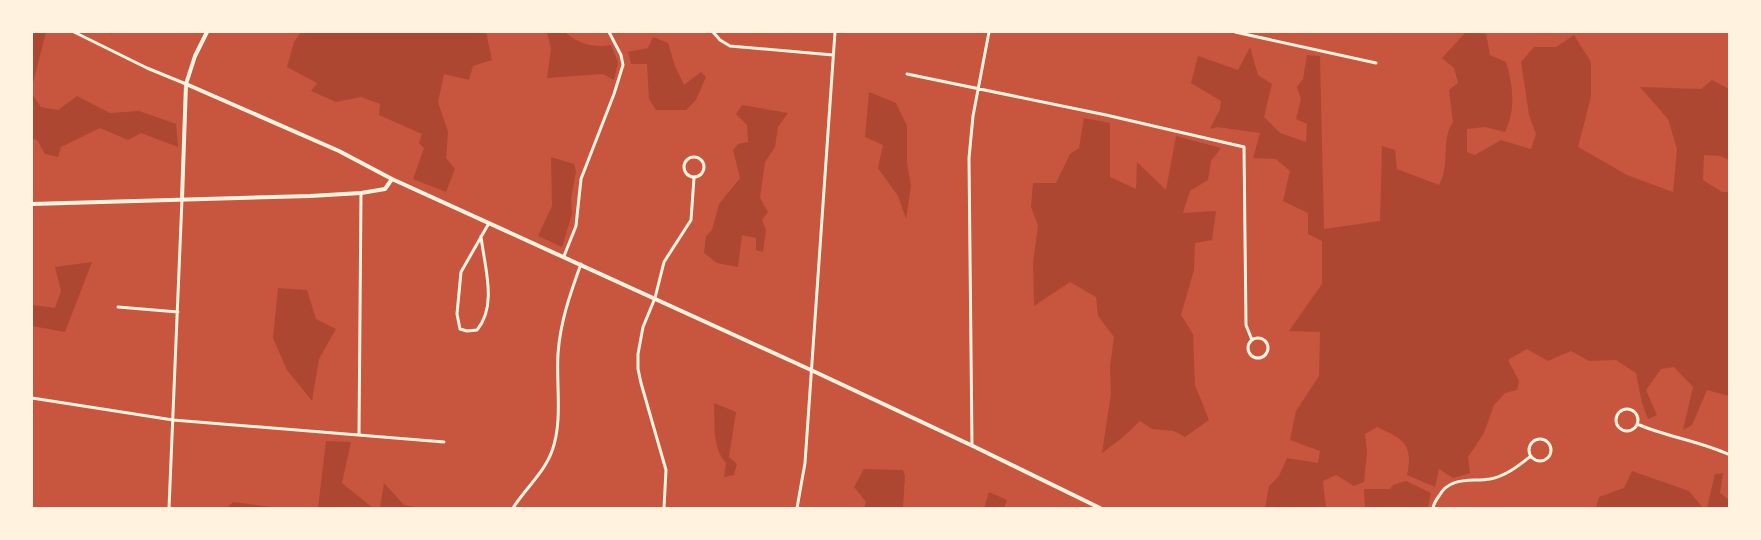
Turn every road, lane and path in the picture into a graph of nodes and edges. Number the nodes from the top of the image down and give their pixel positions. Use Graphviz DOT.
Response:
graph roads {
  1 [pos="74,32"];
  2 [pos="207,32"];
  3 [pos="609,32"];
  4 [pos="713,32"];
  5 [pos="835,32"];
  6 [pos="989,32"];
  7 [pos="1235,32"];
  8 [pos="1259,34"];
  9 [pos="833,55"];
  10 [pos="1376,63"];
  11 [pos="908,74"];
  12 [pos="186,84"];
  13 [pos="978,89"];
  14 [pos="694,178"];
  15 [pos="392,179"];
  16 [pos="361,193"];
  17 [pos="182,199"];
  18 [pos="32,204"];
  19 [pos="489,223"];
  20 [pos="481,236"];
  21 [pos="564,256"];
  22 [pos="581,264"];
  23 [pos="655,298"];
  24 [pos="118,307"];
  25 [pos="178,312"];
  26 [pos="1252,340"];
  27 [pos="811,370"];
  28 [pos="32,398"];
  29 [pos="173,420"];
  30 [pos="1637,424"];
  31 [pos="359,435"];
  32 [pos="444,442"];
  33 [pos="972,445"];
  34 [pos="1730,455"];
  35 [pos="1531,456"];
  36 [pos="169,508"];
  37 [pos="513,508"];
  38 [pos="664,508"];
  39 [pos="798,508"];
  40 [pos="1100,508"];
  41 [pos="1433,508"];
  1 -- 12 [label="street"];
  2 -- 12 [label="street"];
  3 -- 21 [label="street"];
  4 -- 9 [label="street"];
  5 -- 9 [label="street"];
  6 -- 13 [label="street"];
  7 -- 8 [label="street"];
  8 -- 10 [label="street"];
  9 -- 27 [label="street"];
  11 -- 13 [label="street"];
  12 -- 15 [label="street"];
  12 -- 17 [label="street"];
  13 -- 26 [label="street"];
  13 -- 33 [label="street"];
  14 -- 14 [label="street"];
  14 -- 23 [label="street"];
  15 -- 16 [label="street"];
  15 -- 19 [label="street"];
  16 -- 17 [label="street"];
  16 -- 31 [label="street"];
  17 -- 18 [label="street"];
  17 -- 25 [label="street"];
  19 -- 20 [label="street"];
  19 -- 21 [label="street"];
  20 -- 20 [label="street"];
  21 -- 22 [label="street"];
  22 -- 23 [label="street"];
  22 -- 37 [label="street"];
  23 -- 27 [label="street"];
  23 -- 38 [label="street"];
  24 -- 25 [label="street"];
  25 -- 29 [label="street"];
  26 -- 26 [label="street"];
  27 -- 33 [label="street"];
  27 -- 39 [label="street"];
  28 -- 29 [label="street"];
  29 -- 31 [label="street"];
  29 -- 36 [label="street"];
  30 -- 30 [label="street"];
  30 -- 34 [label="street"];
  31 -- 32 [label="street"];
  33 -- 40 [label="street"];
  35 -- 35 [label="street"];
  35 -- 41 [label="street"];
}
